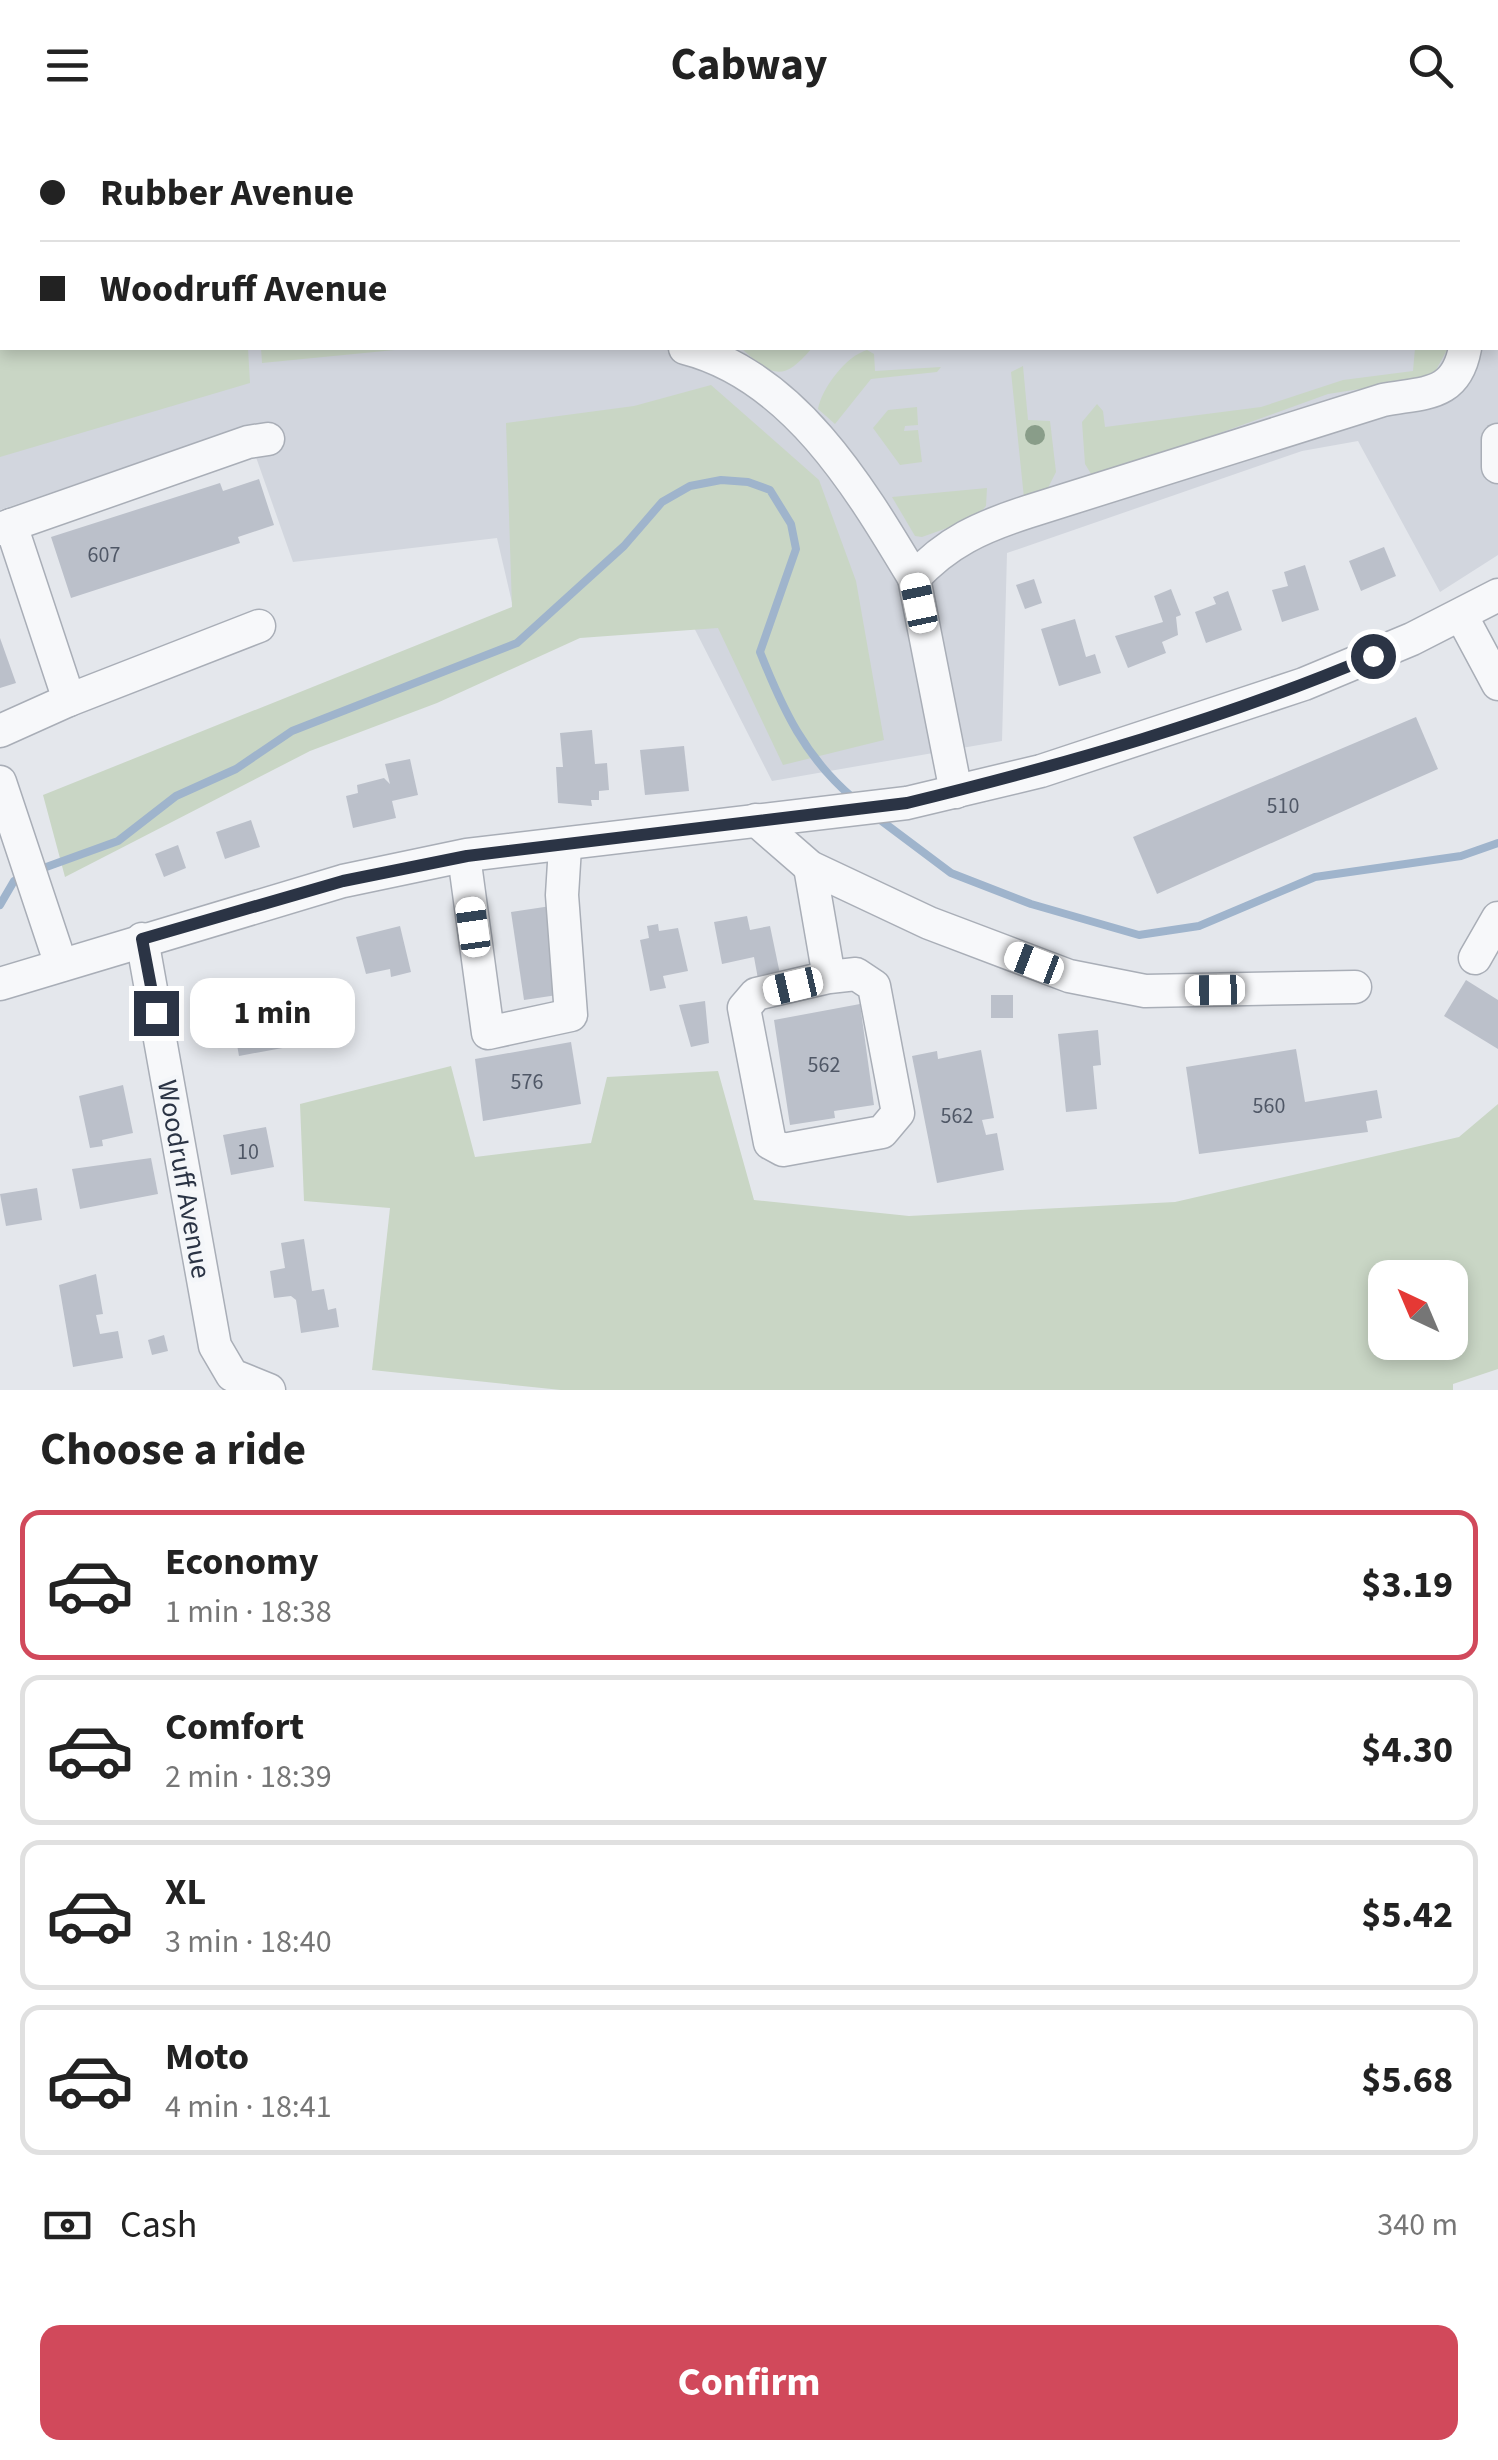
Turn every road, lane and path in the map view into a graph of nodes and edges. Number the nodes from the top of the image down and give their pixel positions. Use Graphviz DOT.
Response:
graph roads {
  1 [pos="707,350"];
  2 [pos="1465,350"];
  3 [pos="268,439"];
  4 [pos="1498,440"];
  5 [pos="1498,467"];
  6 [pos="6,527"];
  7 [pos="914,578"];
  8 [pos="1498,594"];
  9 [pos="1461,615"];
  10 [pos="259,626"];
  11 [pos="1498,684"];
  12 [pos="70,700"];
  13 [pos="0,731"];
  14 [pos="0,782"];
  15 [pos="956,792"];
  16 [pos="756,820"];
  17 [pos="565,847"];
  18 [pos="464,856"];
  19 [pos="810,867"];
  20 [pos="1498,918"];
  21 [pos="142,939"];
  22 [pos="1475,958"];
  23 [pos="61,965"];
  24 [pos="829,977"];
  25 [pos="0,984"];
  26 [pos="1355,987"];
  27 [pos="269,1390"];
  1 -- 7 [label="street"];
  2 -- 7 [label="street"];
  3 -- 6 [label="street"];
  4 -- 5 [label="street"];
  6 -- 12 [label="street"];
  7 -- 15 [label="street"];
  8 -- 9 [label="street"];
  9 -- 11 [label="street"];
  9 -- 15 [label="street"];
  10 -- 12 [label="street"];
  12 -- 13 [label="street"];
  14 -- 23 [label="street"];
  15 -- 16 [label="street"];
  16 -- 17 [label="street"];
  16 -- 19 [label="street"];
  17 -- 18 [label="street"];
  17 -- 18 [label="street"];
  18 -- 21 [label="street"];
  19 -- 24 [label="street"];
  19 -- 26 [label="street"];
  20 -- 22 [label="street"];
  21 -- 23 [label="street"];
  21 -- 27 [label="street, Woodruff Avenue"];
  23 -- 25 [label="street"];
  24 -- 24 [label="street"];
}
